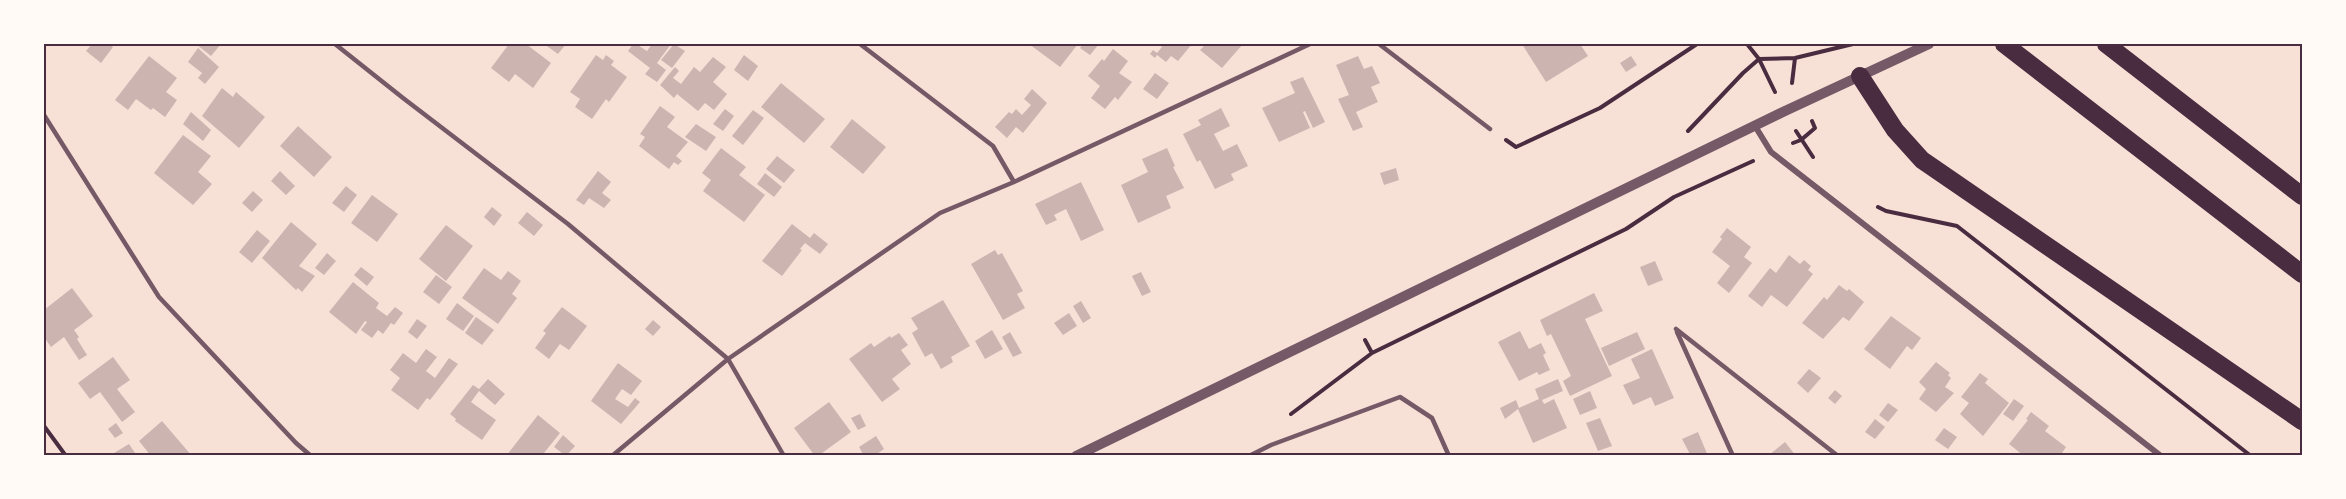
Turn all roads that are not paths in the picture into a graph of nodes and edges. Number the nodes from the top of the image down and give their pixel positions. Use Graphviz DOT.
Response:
graph roads {
  1 [pos="335,44"];
  2 [pos="860,44"];
  3 [pos="1310,44"];
  4 [pos="1379,44"];
  5 [pos="1929,44"];
  6 [pos="2004,44"];
  7 [pos="2110,47"];
  8 [pos="1860,76"];
  9 [pos="44,114"];
  10 [pos="1755,126"];
  11 [pos="1490,129"];
  12 [pos="1014,182"];
  13 [pos="2302,196"];
  14 [pos="2302,274"];
  15 [pos="728,359"];
  16 [pos="2302,421"];
  17 [pos="311,456"];
  18 [pos="612,456"];
  19 [pos="784,456"];
  20 [pos="1076,456"];
  21 [pos="1249,456"];
  22 [pos="1449,456"];
  23 [pos="1733,456"];
  24 [pos="1838,456"];
  25 [pos="2161,456"];
  1 -- 15 [label="lane"];
  2 -- 12 [label="lane"];
  3 -- 12 [label="lane"];
  4 -- 11 [label="lane"];
  5 -- 8 [label="street"];
  6 -- 14 [label="highway"];
  7 -- 13 [label="highway"];
  8 -- 10 [label="street"];
  8 -- 16 [label="highway"];
  9 -- 17 [label="lane"];
  10 -- 20 [label="street"];
  10 -- 25 [label="street"];
  12 -- 15 [label="lane"];
  15 -- 18 [label="lane"];
  15 -- 19 [label="lane"];
  21 -- 22 [label="lane"];
  23 -- 24 [label="lane"];
}
